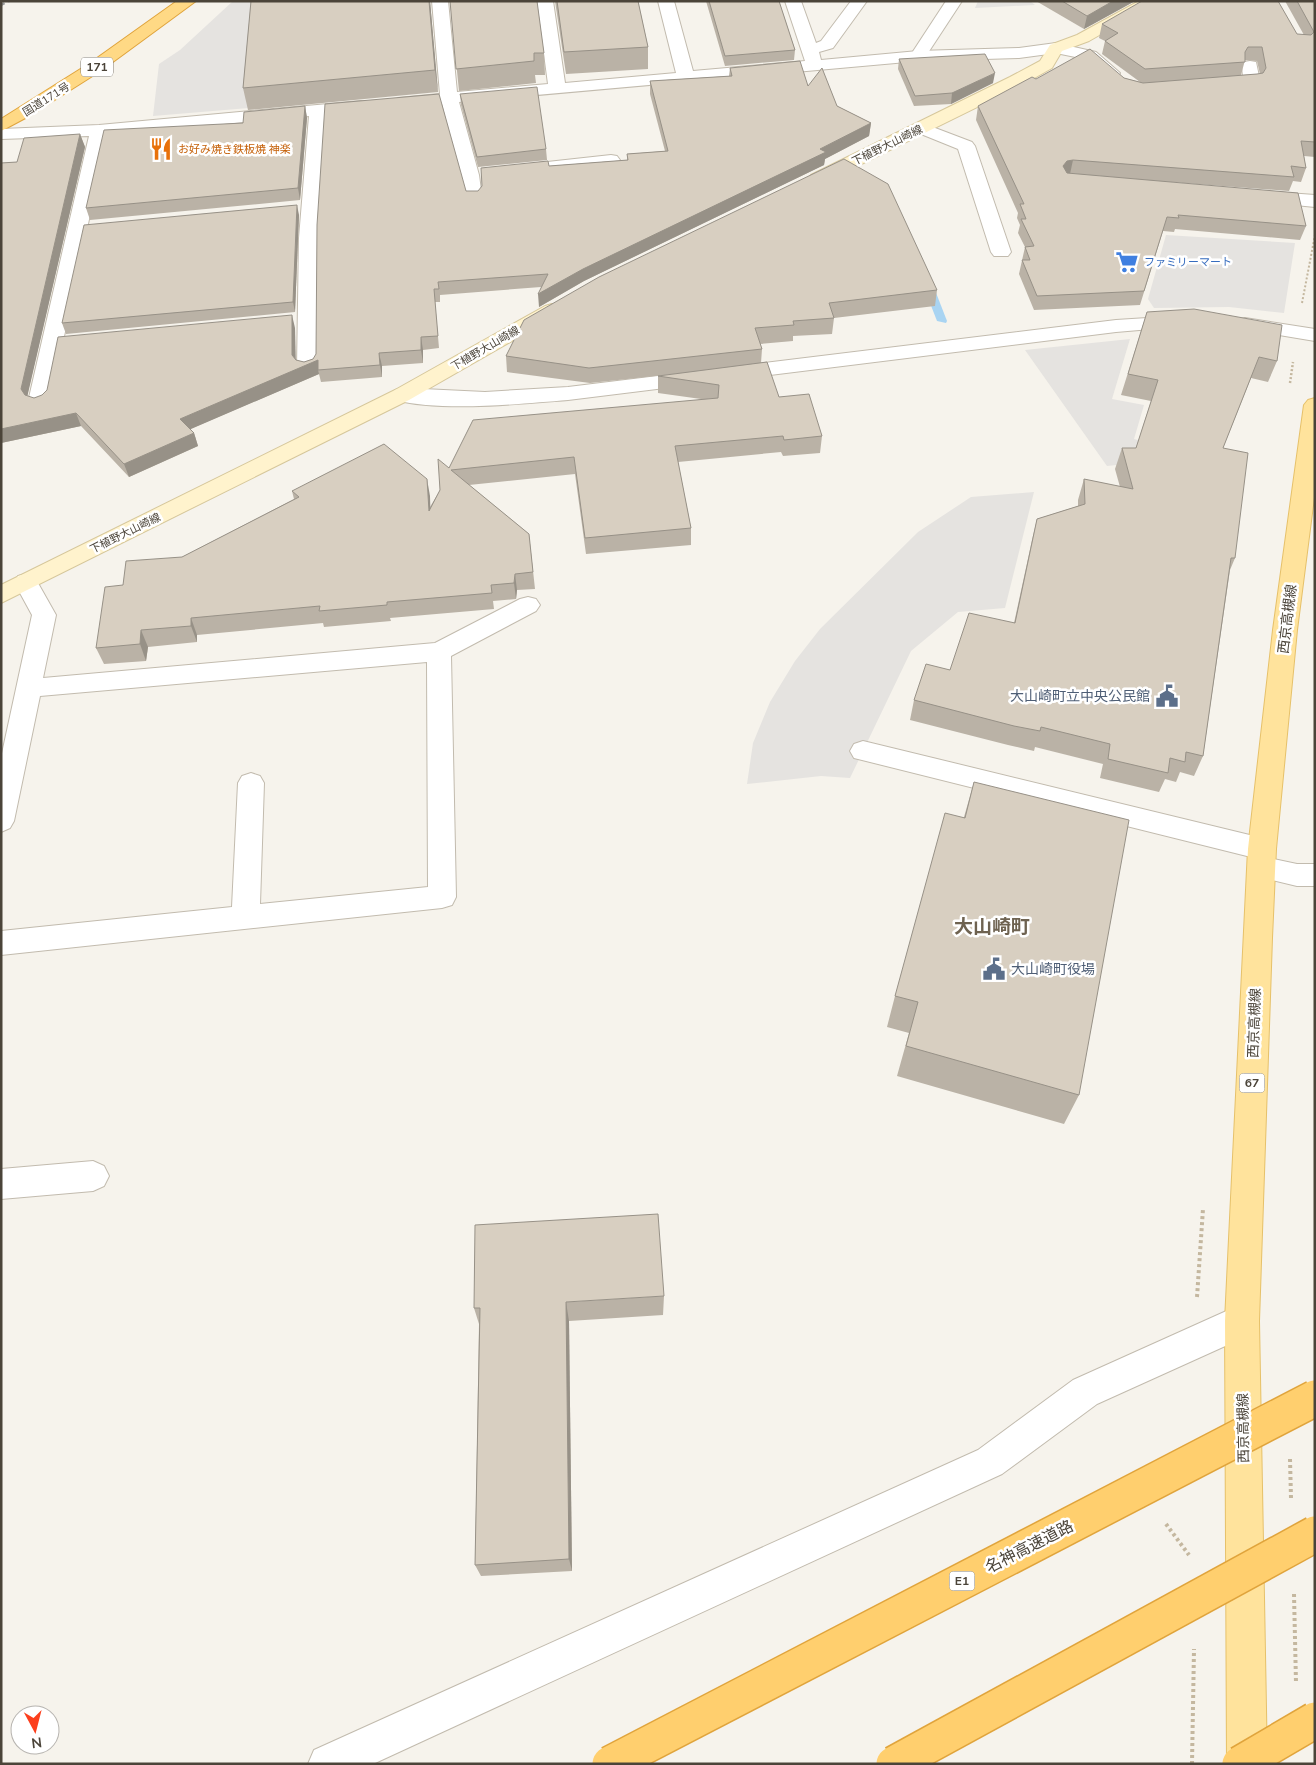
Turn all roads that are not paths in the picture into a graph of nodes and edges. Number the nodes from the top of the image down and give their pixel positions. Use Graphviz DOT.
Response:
graph roads {
  1 [pos="188,1"];
  2 [pos="440,1"];
  3 [pos="544,1"];
  4 [pos="666,1"];
  5 [pos="793,1"];
  6 [pos="859,1"];
  7 [pos="954,1"];
  8 [pos="1151,1"];
  9 [pos="810,48"];
  10 [pos="1056,48"];
  11 [pos="918,56"];
  12 [pos="815,65"];
  13 [pos="1250,66"];
  14 [pos="686,77"];
  15 [pos="1206,84"];
  16 [pos="1128,86"];
  17 [pos="557,88"];
  18 [pos="449,98"];
  19 [pos="318,110"];
  20 [pos="1,126"];
  21 [pos="922,128"];
  22 [pos="99,130"];
  23 [pos="1,134"];
  24 [pos="611,160"];
  25 [pos="517,170"];
  26 [pos="488,173"];
  27 [pos="470,175"];
  28 [pos="800,188"];
  29 [pos="1246,195"];
  30 [pos="473,198"];
  31 [pos="1315,201"];
  32 [pos="309,207"];
  33 [pos="290,209"];
  34 [pos="96,227"];
  35 [pos="77,229"];
  36 [pos="1001,252"];
  37 [pos="566,302"];
  38 [pos="1203,321"];
  39 [pos="1229,323"];
  40 [pos="1315,335"];
  41 [pos="307,367"];
  42 [pos="402,395"];
  43 [pos="39,402"];
  44 [pos="1315,405"];
  45 [pos="26,582"];
  46 [pos="1,595"];
  47 [pos="528,605"];
  48 [pos="438,652"];
  49 [pos="29,688"];
  50 [pos="863,751"];
  51 [pos="251,783"];
  52 [pos="1,821"];
  53 [pos="1262,858"];
  54 [pos="1315,875"];
  55 [pos="245,918"];
  56 [pos="1,943"];
  57 [pos="92,1176"];
  58 [pos="1,1184"];
  59 [pos="1242,1321"];
  60 [pos="1315,1398"];
  61 [pos="1315,1534"];
  62 [pos="1315,1720"];
  63 [pos="328,1764"];
  64 [pos="610,1764"];
  65 [pos="894,1764"];
  66 [pos="1240,1764"];
  67 [pos="1247,1764"];
  1 -- 20 [label="highway, 国道171号 / 171"];
  2 -- 18 [label="street"];
  3 -- 17 [label="street"];
  4 -- 14 [label="street"];
  5 -- 9 [label="street"];
  6 -- 9 [label="street"];
  7 -- 11 [label="street"];
  8 -- 10 [label="main road, 下植野大山崎線"];
  9 -- 12 [label="street"];
  10 -- 11 [label="street"];
  10 -- 16 [label="street"];
  10 -- 21 [label="main road, 下植野大山崎線"];
  11 -- 12 [label="street"];
  12 -- 14 [label="street"];
  13 -- 15 [label="street"];
  14 -- 17 [label="street"];
  17 -- 18 [label="street"];
  18 -- 19 [label="street"];
  18 -- 27 [label="street"];
  19 -- 22 [label="street"];
  19 -- 32 [label="street"];
  21 -- 28 [label="main road, 下植野大山崎線"];
  21 -- 36 [label="street"];
  22 -- 23 [label="street"];
  22 -- 35 [label="street"];
  24 -- 25 [label="street"];
  26 -- 27 [label="street"];
  27 -- 30 [label="street"];
  29 -- 31 [label="street"];
  32 -- 33 [label="street"];
  32 -- 41 [label="street"];
  34 -- 35 [label="street"];
  35 -- 43 [label="street"];
  37 -- 42 [label="main road, 下植野大山崎線"];
  38 -- 42 [label="street"];
  39 -- 40 [label="street"];
  42 -- 45 [label="main road, 下植野大山崎線"];
  44 -- 53 [label="main road, 西京高槻線 / 67"];
  45 -- 46 [label="main road, 下植野大山崎線"];
  45 -- 49 [label="street"];
  47 -- 48 [label="street"];
  48 -- 49 [label="street"];
  48 -- 55 [label="street"];
  49 -- 52 [label="street"];
  50 -- 53 [label="street"];
  51 -- 55 [label="street"];
  53 -- 54 [label="street"];
  53 -- 59 [label="main road, 西京高槻線 / 67"];
  55 -- 56 [label="street"];
  57 -- 58 [label="street"];
  59 -- 63 [label="street"];
  59 -- 67 [label="main road, 西京高槻線 / 67"];
  60 -- 64 [label="highway, 名神高速道路 / E1, bridge"];
  61 -- 65 [label="highway, bridge"];
  62 -- 66 [label="highway, bridge"];
}
